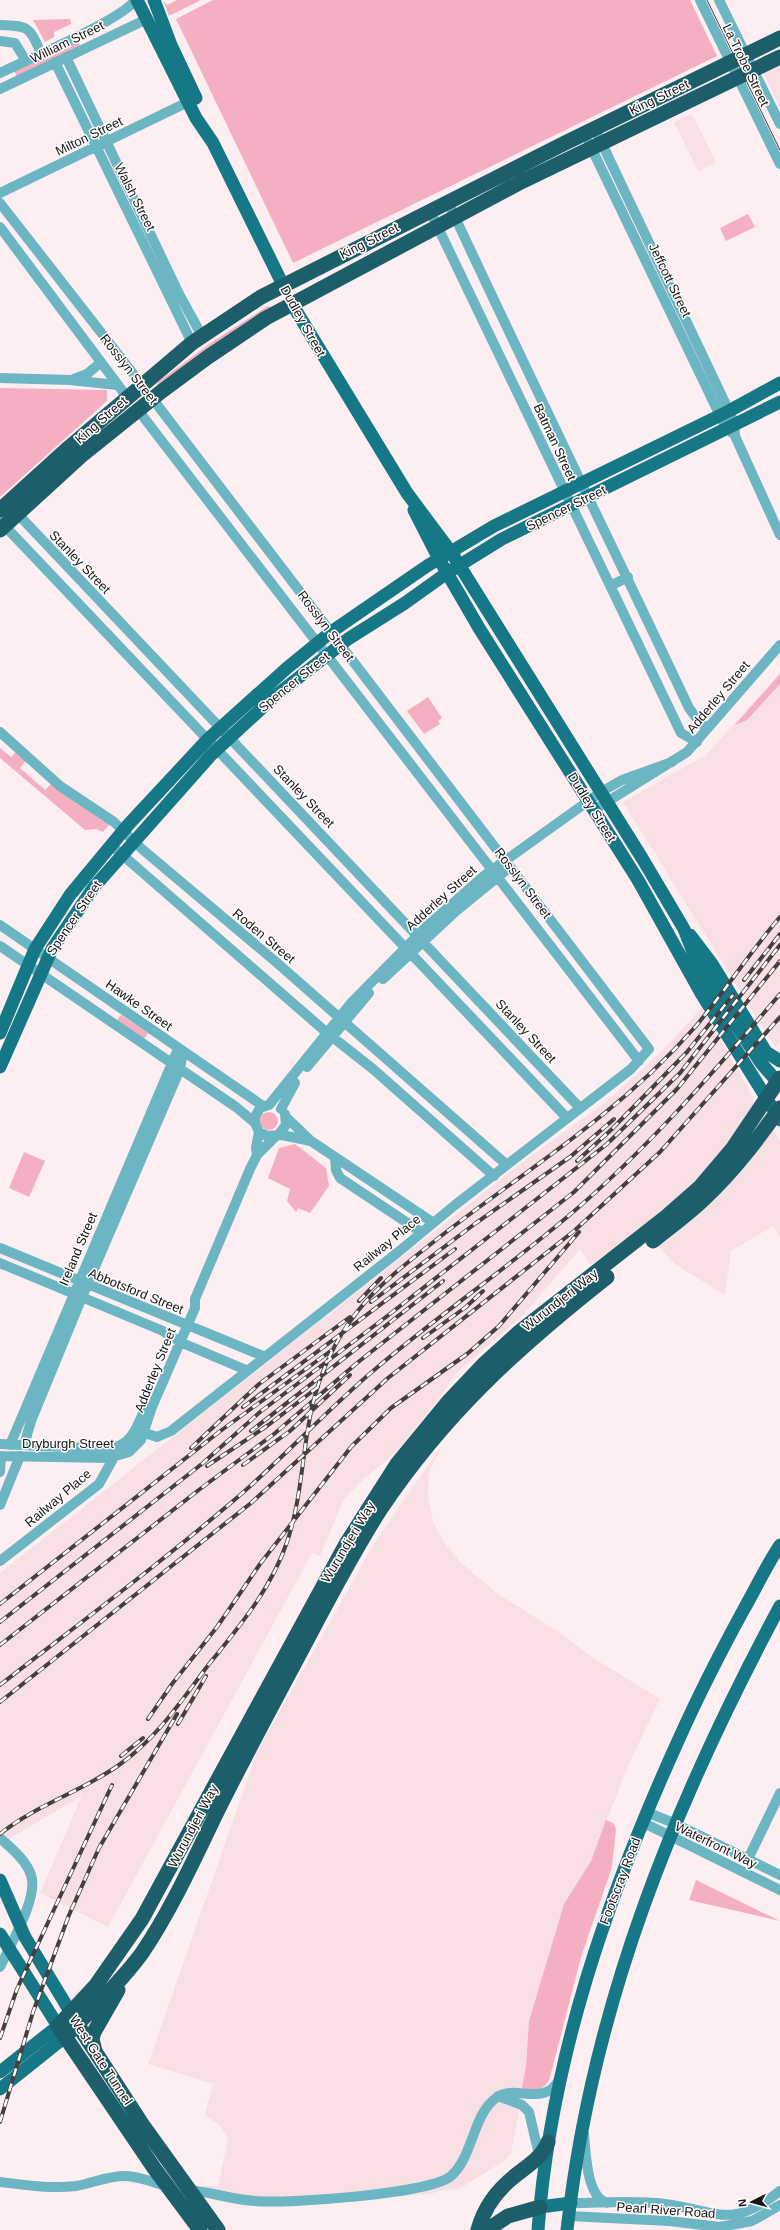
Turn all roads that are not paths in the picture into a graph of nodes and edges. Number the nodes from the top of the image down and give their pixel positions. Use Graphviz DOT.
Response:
graph roads {
  1 [pos="136,0"];
  2 [pos="147,0"];
  3 [pos="154,0"];
  4 [pos="700,0"];
  5 [pos="719,0"];
  6 [pos="146,19"];
  7 [pos="0,25"];
  8 [pos="780,38"];
  9 [pos="0,41"];
  10 [pos="41,53"];
  11 [pos="746,55"];
  12 [pos="66,57"];
  13 [pos="780,57"];
  14 [pos="26,61"];
  15 [pos="55,62"];
  16 [pos="730,62"];
  17 [pos="754,70"];
  18 [pos="0,73"];
  19 [pos="75,77"];
  20 [pos="738,78"];
  21 [pos="65,82"];
  22 [pos="0,89"];
  23 [pos="655,100"];
  24 [pos="188,102"];
  25 [pos="662,115"];
  26 [pos="780,124"];
  27 [pos="590,132"];
  28 [pos="107,142"];
  29 [pos="212,143"];
  30 [pos="597,146"];
  31 [pos="96,147"];
  32 [pos="780,164"];
  33 [pos="519,176"];
  34 [pos="0,193"];
  35 [pos="448,202"];
  36 [pos="0,203"];
  37 [pos="430,211"];
  38 [pos="454,217"];
  39 [pos="438,225"];
  40 [pos="0,227"];
  41 [pos="478,267"];
  42 [pos="461,275"];
  43 [pos="283,285"];
  44 [pos="178,300"];
  45 [pos="77,302"];
  46 [pos="292,304"];
  47 [pos="64,312"];
  48 [pos="507,328"];
  49 [pos="491,336"];
  50 [pos="197,340"];
  51 [pos="100,363"];
  52 [pos="528,373"];
  53 [pos="0,378"];
  54 [pos="70,380"];
  55 [pos="512,381"];
  56 [pos="780,383"];
  57 [pos="117,385"];
  58 [pos="142,385"];
  59 [pos="127,397"];
  60 [pos="152,398"];
  61 [pos="780,402"];
  62 [pos="138,410"];
  63 [pos="546,410"];
  64 [pos="724,413"];
  65 [pos="530,418"];
  66 [pos="732,429"];
  67 [pos="616,465"];
  68 [pos="622,480"];
  69 [pos="580,482"];
  70 [pos="564,490"];
  71 [pos="407,493"];
  72 [pos="588,497"];
  73 [pos="571,505"];
  74 [pos="8,509"];
  75 [pos="596,515"];
  76 [pos="580,523"];
  77 [pos="2,525"];
  78 [pos="494,526"];
  79 [pos="780,535"];
  80 [pos="502,539"];
  81 [pos="610,542"];
  82 [pos="593,550"];
  83 [pos="451,552"];
  84 [pos="438,559"];
  85 [pos="460,565"];
  86 [pos="446,573"];
  87 [pos="628,577"];
  88 [pos="610,586"];
  89 [pos="394,590"];
  90 [pos="405,604"];
  91 [pos="331,632"];
  92 [pos="318,643"];
  93 [pos="341,645"];
  94 [pos="780,645"];
  95 [pos="327,655"];
  96 [pos="266,686"];
  97 [pos="275,696"];
  98 [pos="220,727"];
  99 [pos="708,728"];
  100 [pos="0,732"];
  101 [pos="229,738"];
  102 [pos="208,739"];
  103 [pos="697,742"];
  104 [pos="218,749"];
  105 [pos="170,779"];
  106 [pos="182,789"];
  107 [pos="604,797"];
  108 [pos="591,806"];
  109 [pos="124,830"];
  110 [pos="133,840"];
  111 [pos="111,845"];
  112 [pos="121,854"];
  113 [pos="148,854"];
  114 [pos="508,863"];
  115 [pos="137,868"];
  116 [pos="495,873"];
  117 [pos="0,925"];
  118 [pos="684,929"];
  119 [pos="421,938"];
  120 [pos="0,946"];
  121 [pos="35,949"];
  122 [pos="408,950"];
  123 [pos="47,958"];
  124 [pos="28,966"];
  125 [pos="40,975"];
  126 [pos="96,992"];
  127 [pos="87,1006"];
  128 [pos="342,1019"];
  129 [pos="329,1034"];
  130 [pos="4,1036"];
  131 [pos="181,1050"];
  132 [pos="648,1050"];
  133 [pos="639,1061"];
  134 [pos="780,1061"];
  135 [pos="175,1066"];
  136 [pos="0,1067"];
  137 [pos="780,1078"];
  138 [pos="780,1085"];
  139 [pos="759,1088"];
  140 [pos="780,1094"];
  141 [pos="266,1106"];
  142 [pos="580,1108"];
  143 [pos="780,1108"];
  144 [pos="284,1113"];
  145 [pos="567,1118"];
  146 [pos="780,1120"];
  147 [pos="257,1128"];
  148 [pos="277,1135"];
  149 [pos="311,1141"];
  150 [pos="257,1155"];
  151 [pos="335,1158"];
  152 [pos="507,1165"];
  153 [pos="494,1176"];
  154 [pos="432,1222"];
  155 [pos="420,1232"];
  156 [pos="0,1248"];
  157 [pos="0,1263"];
  158 [pos="83,1283"];
  159 [pos="78,1295"];
  160 [pos="184,1324"];
  161 [pos="177,1341"];
  162 [pos="263,1356"];
  163 [pos="246,1370"];
  164 [pos="140,1432"];
  165 [pos="5,1444"];
  166 [pos="24,1445"];
  167 [pos="130,1446"];
  168 [pos="62,1451"];
  169 [pos="0,1456"];
  170 [pos="20,1456"];
  171 [pos="114,1457"];
  172 [pos="0,1472"];
  173 [pos="0,1505"];
  174 [pos="780,1539"];
  175 [pos="777,1550"];
  176 [pos="12,1552"];
  177 [pos="0,1554"];
  178 [pos="0,1561"];
  179 [pos="780,1606"];
  180 [pos="780,1792"];
  181 [pos="644,1817"];
  182 [pos="674,1823"];
  183 [pos="669,1837"];
  184 [pos="0,1838"];
  185 [pos="748,1859"];
  186 [pos="780,1875"];
  187 [pos="0,1880"];
  188 [pos="780,1890"];
  189 [pos="0,1934"];
  190 [pos="132,1966"];
  191 [pos="0,1967"];
  192 [pos="74,2019"];
  193 [pos="62,2031"];
  194 [pos="98,2055"];
  195 [pos="0,2072"];
  196 [pos="559,2080"];
  197 [pos="0,2089"];
  198 [pos="498,2096"];
  199 [pos="583,2128"];
  200 [pos="548,2142"];
  201 [pos="540,2156"];
  202 [pos="543,2177"];
  203 [pos="0,2182"];
  204 [pos="780,2191"];
  205 [pos="609,2203"];
  206 [pos="780,2205"];
  207 [pos="540,2208"];
  208 [pos="570,2210"];
  209 [pos="200,2230"];
  210 [pos="218,2230"];
  211 [pos="478,2230"];
  212 [pos="487,2230"];
  213 [pos="538,2230"];
  214 [pos="567,2230"];
  1 -- 6 [label="main road, Dudley Street"];
  1 -- 10 [label="street, William Street"];
  2 -- 6 [label="main road"];
  3 -- 29 [label="main road, Dudley Street"];
  4 -- 16 [label="street, La Trobe Street"];
  5 -- 11 [label="street, La Trobe Street"];
  6 -- 12 [label="street, William Street"];
  6 -- 24 [label="main road, Dudley Street"];
  7 -- 10 [label="street"];
  8 -- 11 [label="highway, King Street"];
  9 -- 14 [label="street"];
  10 -- 14 [label="street, William Street"];
  11 -- 16 [label="highway, King Street"];
  11 -- 17 [label="street, La Trobe Street"];
  12 -- 15 [label="street, William Street"];
  12 -- 19 [label="street, Walsh Street"];
  13 -- 17 [label="highway, King Street"];
  14 -- 18 [label="street, William Street"];
  15 -- 21 [label="street, Walsh Street"];
  15 -- 22 [label="street, William Street"];
  16 -- 20 [label="street, La Trobe Street"];
  16 -- 23 [label="highway, King Street"];
  17 -- 20 [label="highway, King Street"];
  17 -- 26 [label="street, La Trobe Street"];
  19 -- 21 [label="street"];
  19 -- 28 [label="street, Walsh Street"];
  20 -- 25 [label="highway, King Street"];
  20 -- 32 [label="street, La Trobe Street"];
  21 -- 31 [label="street, Walsh Street"];
  23 -- 25 [label="highway"];
  23 -- 27 [label="highway, King Street"];
  24 -- 28 [label="street, Milton Street"];
  24 -- 29 [label="main road, Dudley Street"];
  25 -- 30 [label="highway, King Street"];
  27 -- 30 [label="street, Jeffcott Street"];
  27 -- 33 [label="highway, King Street"];
  28 -- 31 [label="street, Milton Street"];
  28 -- 44 [label="street, Walsh Street"];
  29 -- 43 [label="main road, Dudley Street"];
  30 -- 33 [label="highway, King Street"];
  30 -- 64 [label="street, Jeffcott Street"];
  31 -- 34 [label="street, Milton Street"];
  31 -- 44 [label="street, Walsh Street"];
  33 -- 35 [label="highway, King Street"];
  33 -- 38 [label="highway, King Street"];
  35 -- 37 [label="highway, King Street"];
  35 -- 38 [label="street, Batman Street"];
  36 -- 45 [label="street, Rosslyn Street"];
  37 -- 39 [label="street, Batman Street"];
  37 -- 43 [label="highway, King Street"];
  38 -- 39 [label="highway, King Street"];
  38 -- 41 [label="street, Batman Street"];
  39 -- 42 [label="street, Batman Street"];
  39 -- 46 [label="highway, King Street"];
  40 -- 47 [label="street, Rosslyn Street"];
  41 -- 42 [label="street"];
  41 -- 48 [label="street, Batman Street"];
  42 -- 49 [label="street, Batman Street"];
  43 -- 46 [label="highway, Dudley Street"];
  43 -- 50 [label="highway, King Street"];
  44 -- 50 [label="street, Walsh Street"];
  45 -- 47 [label="street"];
  45 -- 58 [label="street, Rosslyn Street"];
  46 -- 60 [label="highway, King Street"];
  46 -- 71 [label="main road, Dudley Street"];
  47 -- 51 [label="street, Rosslyn Street"];
  48 -- 49 [label="street"];
  48 -- 52 [label="street, Batman Street"];
  49 -- 55 [label="street, Batman Street"];
  50 -- 58 [label="highway, King Street"];
  51 -- 54 [label="street"];
  51 -- 57 [label="street, Rosslyn Street"];
  52 -- 55 [label="street"];
  52 -- 63 [label="street, Batman Street"];
  53 -- 54 [label="street"];
  54 -- 57 [label="street"];
  55 -- 65 [label="street, Batman Street"];
  56 -- 64 [label="main road, Spencer Street"];
  57 -- 59 [label="street, Rosslyn Street"];
  58 -- 59 [label="highway, King Street"];
  58 -- 60 [label="highway, Rosslyn Street"];
  59 -- 62 [label="highway, Rosslyn Street"];
  59 -- 74 [label="highway, King Street"];
  60 -- 62 [label="highway, King Street"];
  60 -- 91 [label="street, Rosslyn Street"];
  61 -- 66 [label="main road, Spencer Street"];
  62 -- 74 [label="highway, King Street"];
  62 -- 92 [label="street, Rosslyn Street"];
  63 -- 65 [label="street"];
  63 -- 69 [label="street, Batman Street"];
  64 -- 66 [label="street, Jeffcott Street"];
  64 -- 67 [label="main road, Spencer Street"];
  65 -- 70 [label="street, Batman Street"];
  66 -- 68 [label="main road, Spencer Street"];
  66 -- 79 [label="street, Jeffcott Street"];
  67 -- 68 [label="main road"];
  67 -- 69 [label="main road, Spencer Street"];
  68 -- 72 [label="main road, Spencer Street"];
  69 -- 70 [label="main road, Spencer Street"];
  69 -- 72 [label="street, Batman Street"];
  70 -- 73 [label="street, Batman Street"];
  70 -- 78 [label="main road, Spencer Street"];
  71 -- 83 [label="main road, Dudley Street"];
  71 -- 84 [label="main road, Dudley Street"];
  72 -- 73 [label="main road, Spencer Street"];
  72 -- 75 [label="street, Batman Street"];
  73 -- 76 [label="street, Batman Street"];
  73 -- 80 [label="main road, Spencer Street"];
  74 -- 77 [label="highway, King Street"];
  74 -- 98 [label="street, Stanley Street"];
  75 -- 76 [label="street"];
  75 -- 81 [label="street, Batman Street"];
  76 -- 82 [label="street, Batman Street"];
  77 -- 102 [label="street"];
  78 -- 80 [label="main road"];
  78 -- 83 [label="main road, Spencer Street"];
  80 -- 85 [label="main road, Spencer Street"];
  81 -- 82 [label="street"];
  81 -- 87 [label="street, Batman Street"];
  82 -- 88 [label="street, Batman Street"];
  83 -- 84 [label="main road, Spencer Street"];
  83 -- 85 [label="main road, Dudley Street"];
  84 -- 86 [label="main road, Dudley Street"];
  84 -- 89 [label="main road, Spencer Street"];
  85 -- 86 [label="main road, Spencer Street"];
  85 -- 107 [label="main road, Dudley Street"];
  86 -- 90 [label="main road, Spencer Street"];
  86 -- 108 [label="main road, Dudley Street"];
  87 -- 88 [label="street"];
  87 -- 99 [label="street, Batman Street"];
  88 -- 103 [label="street, Batman Street"];
  89 -- 90 [label="main road"];
  89 -- 91 [label="main road, Spencer Street"];
  90 -- 93 [label="main road, Spencer Street"];
  91 -- 92 [label="main road, Spencer Street"];
  91 -- 93 [label="street, Rosslyn Street"];
  92 -- 95 [label="street, Rosslyn Street"];
  92 -- 96 [label="main road, Spencer Street"];
  93 -- 95 [label="main road, Spencer Street"];
  93 -- 114 [label="street, Rosslyn Street"];
  94 -- 99 [label="street, Adderley Street"];
  95 -- 97 [label="main road, Spencer Street"];
  95 -- 116 [label="street, Rosslyn Street"];
  96 -- 97 [label="main road"];
  96 -- 98 [label="main road, Spencer Street"];
  97 -- 101 [label="main road, Spencer Street"];
  98 -- 101 [label="street, Stanley Street"];
  98 -- 102 [label="main road, Spencer Street"];
  99 -- 103 [label="street, Adderley Street"];
  100 -- 109 [label="street, Roden Street"];
  101 -- 104 [label="main road, Spencer Street"];
  101 -- 119 [label="street, Stanley Street"];
  102 -- 104 [label="street"];
  102 -- 105 [label="main road, Spencer Street"];
  103 -- 107 [label="street, Adderley Street"];
  104 -- 106 [label="main road, Spencer Street"];
  104 -- 122 [label="street"];
  105 -- 106 [label="main road"];
  105 -- 109 [label="main road, Spencer Street"];
  106 -- 110 [label="main road, Spencer Street"];
  107 -- 108 [label="street, Adderley Street"];
  107 -- 118 [label="main road, Dudley Street"];
  108 -- 114 [label="street, Adderley Street"];
  108 -- 139 [label="main road, Dudley Street"];
  109 -- 110 [label="street, Roden Street"];
  109 -- 111 [label="main road, Spencer Street"];
  110 -- 112 [label="main road, Spencer Street"];
  110 -- 113 [label="street, Roden Street"];
  111 -- 112 [label="street"];
  111 -- 121 [label="main road, Spencer Street"];
  112 -- 115 [label="street"];
  112 -- 123 [label="main road, Spencer Street"];
  113 -- 115 [label="street"];
  113 -- 128 [label="street, Roden Street"];
  114 -- 116 [label="street, Adderley Street"];
  114 -- 132 [label="street, Rosslyn Street"];
  115 -- 129 [label="street"];
  116 -- 119 [label="street, Adderley Street"];
  116 -- 133 [label="street, Rosslyn Street"];
  117 -- 121 [label="street, Hawke Street"];
  118 -- 134 [label="main road"];
  118 -- 138 [label="main road, Dudley Street"];
  119 -- 122 [label="street, Adderley Street"];
  119 -- 142 [label="street, Stanley Street"];
  120 -- 124 [label="street"];
  121 -- 123 [label="street, Hawke Street"];
  121 -- 124 [label="main road, Spencer Street"];
  122 -- 128 [label="street, Adderley Street"];
  122 -- 145 [label="street"];
  123 -- 125 [label="main road, Spencer Street"];
  123 -- 126 [label="street, Hawke Street"];
  124 -- 125 [label="street"];
  124 -- 130 [label="main road, Spencer Street"];
  125 -- 127 [label="street"];
  125 -- 130 [label="main road, Spencer Street"];
  126 -- 127 [label="street"];
  126 -- 131 [label="street, Hawke Street"];
  127 -- 135 [label="street"];
  128 -- 129 [label="street, Adderley Street"];
  128 -- 152 [label="street, Roden Street"];
  129 -- 141 [label="street, Adderley Street"];
  129 -- 144 [label="street, Adderley Street"];
  129 -- 153 [label="street"];
  130 -- 136 [label="main road, Spencer Street"];
  131 -- 135 [label="street, Ireland Street"];
  131 -- 141 [label="street, Hawke Street"];
  132 -- 133 [label="street, Railway Place"];
  133 -- 142 [label="street, Railway Place"];
  135 -- 147 [label="street"];
  135 -- 158 [label="street, Ireland Street"];
  137 -- 192 [label="highway, Wurundjeri Way"];
  139 -- 140 [label="main road"];
  139 -- 146 [label="main road, Dudley Street"];
  141 -- 144 [label="street"];
  141 -- 147 [label="street"];
  142 -- 145 [label="street, Railway Place"];
  143 -- 190 [label="highway, Wurundjeri Way"];
  144 -- 148 [label="street"];
  144 -- 149 [label="street"];
  145 -- 152 [label="street, Railway Place"];
  147 -- 148 [label="street"];
  147 -- 150 [label="street, Adderley Street"];
  148 -- 149 [label="street"];
  148 -- 150 [label="street, Adderley Street"];
  149 -- 151 [label="street"];
  150 -- 160 [label="street, Adderley Street"];
  151 -- 154 [label="street"];
  151 -- 155 [label="street"];
  152 -- 153 [label="street, Railway Place"];
  153 -- 154 [label="street, Railway Place"];
  154 -- 155 [label="street, Railway Place"];
  155 -- 162 [label="street, Railway Place"];
  156 -- 158 [label="street, Abbotsford Street"];
  157 -- 159 [label="street, Abbotsford Street"];
  158 -- 159 [label="street, Ireland Street"];
  158 -- 160 [label="street, Abbotsford Street"];
  159 -- 161 [label="street, Abbotsford Street"];
  159 -- 165 [label="street, Ireland Street"];
  159 -- 166 [label="street, Ireland Street"];
  160 -- 161 [label="street, Adderley Street"];
  160 -- 162 [label="street, Abbotsford Street"];
  161 -- 163 [label="street, Abbotsford Street"];
  161 -- 164 [label="street, Adderley Street"];
  162 -- 163 [label="street, Railway Place"];
  163 -- 164 [label="street, Railway Place"];
  164 -- 167 [label="street, Adderley Street"];
  165 -- 166 [label="street, Dryburgh Street"];
  166 -- 168 [label="street, Dryburgh Street"];
  167 -- 168 [label="street, Dryburgh Street"];
  167 -- 171 [label="street, Dryburgh Street"];
  168 -- 170 [label="street, Dryburgh Street"];
  168 -- 171 [label="street, Dryburgh Street"];
  169 -- 170 [label="street, Dryburgh Street"];
  169 -- 172 [label="street"];
  170 -- 173 [label="street"];
  171 -- 176 [label="street, Railway Place"];
  174 -- 175 [label="main road, Footscray Road"];
  175 -- 181 [label="main road, Footscray Road"];
  176 -- 177 [label="street, Railway Place"];
  176 -- 178 [label="street, Railway Place"];
  179 -- 182 [label="main road"];
  180 -- 185 [label="street"];
  181 -- 182 [label="street, Waterfront Way"];
  181 -- 183 [label="street, Waterfront Way"];
  181 -- 196 [label="main road, Footscray Road"];
  182 -- 183 [label="main road"];
  182 -- 185 [label="street, Waterfront Way"];
  183 -- 188 [label="street, Waterfront Way"];
  183 -- 199 [label="main road"];
  184 -- 191 [label="street"];
  185 -- 186 [label="street, Waterfront Way"];
  187 -- 192 [label="main road, West Gate Tunnel"];
  189 -- 193 [label="main road, West Gate Tunnel"];
  190 -- 192 [label="highway, Wurundjeri Way"];
  190 -- 194 [label="highway"];
  192 -- 193 [label="highway, Wurundjeri Way"];
  192 -- 194 [label="highway, West Gate Tunnel"];
  193 -- 195 [label="main road, Wurundjeri Way"];
  193 -- 197 [label="main road, Wurundjeri Way"];
  193 -- 209 [label="highway, West Gate Tunnel"];
  194 -- 210 [label="highway, West Gate Tunnel"];
  196 -- 198 [label="street"];
  196 -- 200 [label="main road, Footscray Road"];
  198 -- 201 [label="street"];
  198 -- 203 [label="street"];
  199 -- 205 [label="street"];
  199 -- 208 [label="main road"];
  200 -- 201 [label="highway"];
  200 -- 202 [label="main road, Footscray Road"];
  201 -- 202 [label="street"];
  201 -- 211 [label="highway"];
  202 -- 207 [label="main road, Footscray Road"];
  204 -- 205 [label="street, Pearl River Road"];
  205 -- 208 [label="street, Pearl River Road"];
  206 -- 208 [label="street, Pearl River Road"];
  207 -- 208 [label="main road"];
  207 -- 212 [label="highway"];
  207 -- 213 [label="main road, Footscray Road"];
  208 -- 214 [label="main road"];
}
